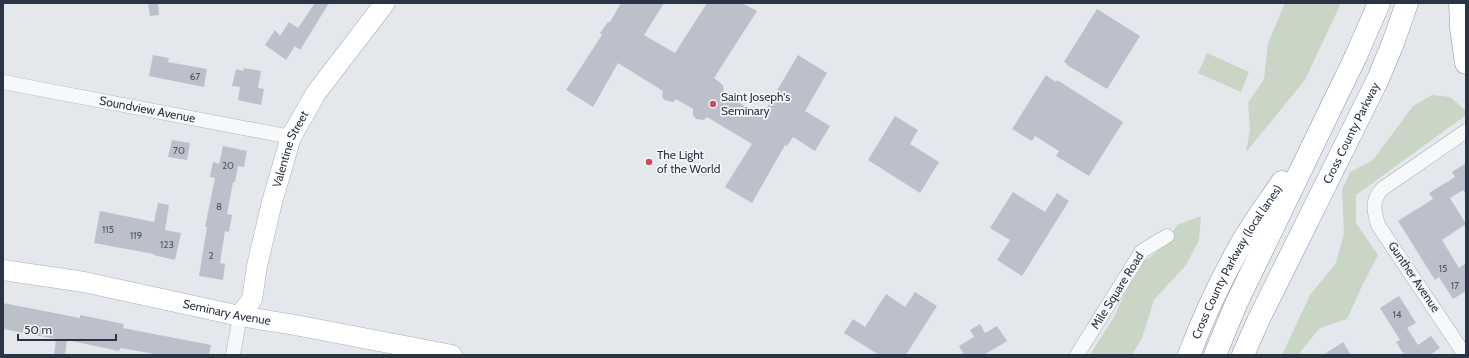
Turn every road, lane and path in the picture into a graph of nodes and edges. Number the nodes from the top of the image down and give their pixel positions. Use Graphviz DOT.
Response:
graph roads {
  1 [pos="385,3"];
  2 [pos="1379,3"];
  3 [pos="1408,3"];
  4 [pos="1460,3"];
  5 [pos="1466,63"];
  6 [pos="3,82"];
  7 [pos="1329,111"];
  8 [pos="1466,131"];
  9 [pos="291,137"];
  10 [pos="1167,236"];
  11 [pos="1288,260"];
  12 [pos="3,270"];
  13 [pos="240,316"];
  14 [pos="233,355"];
  15 [pos="452,355"];
  16 [pos="1077,355"];
  17 [pos="1189,355"];
  18 [pos="1215,355"];
  19 [pos="1243,355"];
  20 [pos="1256,355"];
  21 [pos="1465,355"];
  1 -- 9 [label="street, Valentine Street"];
  2 -- 7 [label="highway"];
  3 -- 11 [label="highway, Cross County Parkway"];
  4 -- 5 [label="highway"];
  6 -- 9 [label="street, Soundview Avenue"];
  7 -- 17 [label="highway, Cross County Parkway (local lanes)"];
  7 -- 18 [label="highway"];
  8 -- 21 [label="street, Gunther Avenue"];
  9 -- 13 [label="street, Valentine Street"];
  10 -- 16 [label="street, Mile Square Road"];
  11 -- 19 [label="highway"];
  11 -- 20 [label="highway"];
  12 -- 13 [label="street, Seminary Avenue"];
  13 -- 14 [label="street"];
  13 -- 15 [label="street, Seminary Avenue"];
}
